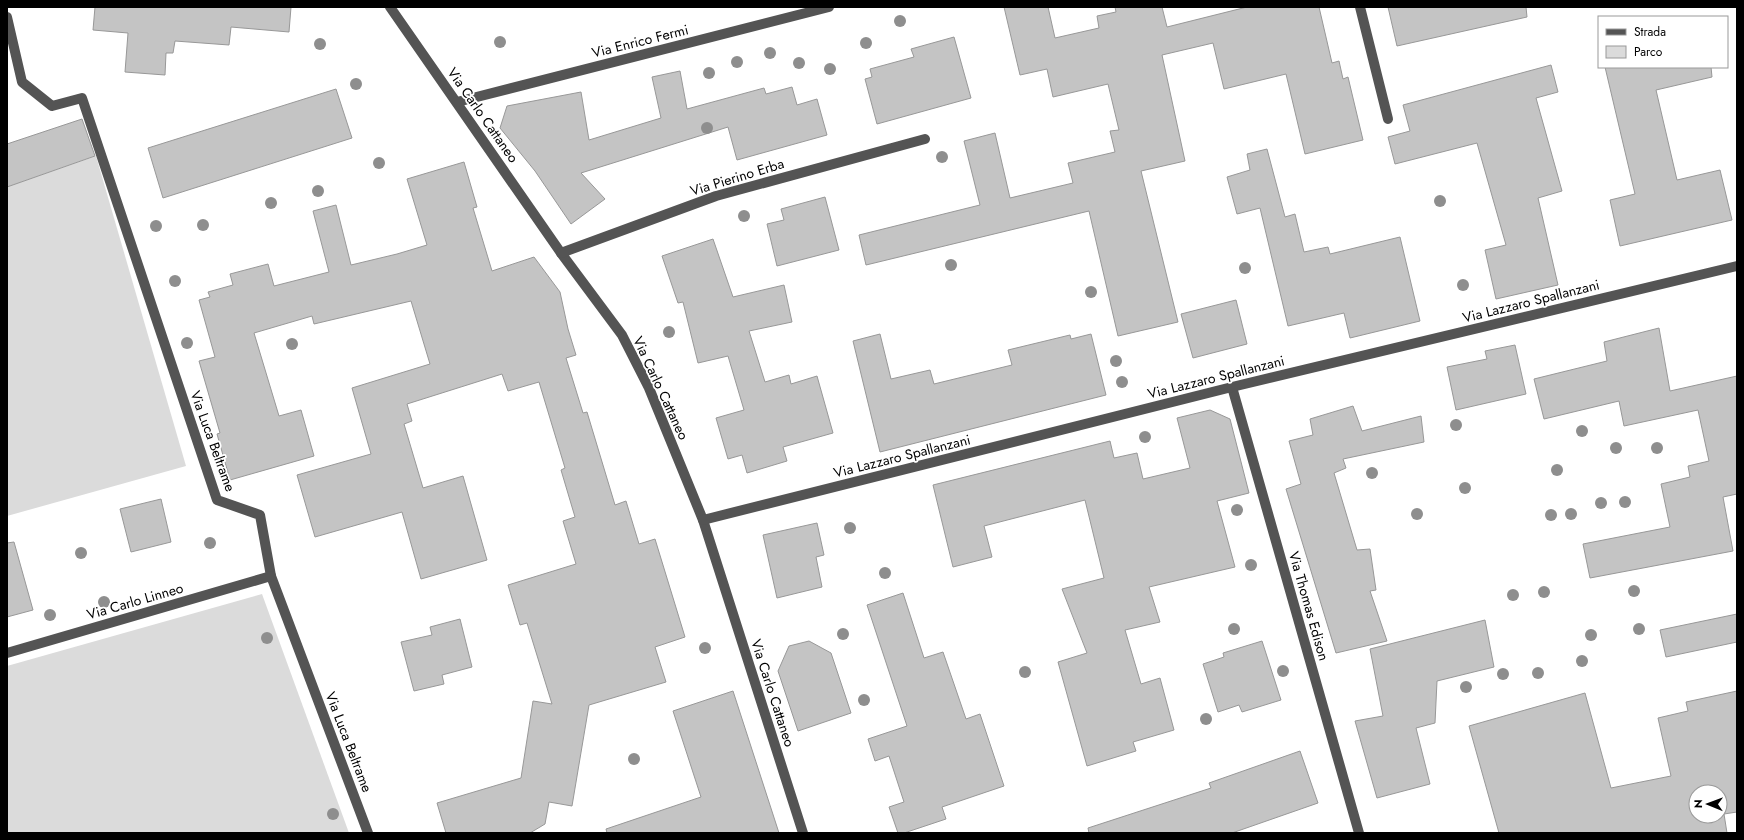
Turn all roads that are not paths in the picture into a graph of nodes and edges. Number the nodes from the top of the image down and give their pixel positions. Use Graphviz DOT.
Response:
graph roads {
  1 [pos="390,7"];
  2 [pos="829,7"];
  3 [pos="1360,7"];
  4 [pos="7,16"];
  5 [pos="457,102"];
  6 [pos="1388,119"];
  7 [pos="925,139"];
  8 [pos="561,253"];
  9 [pos="1737,266"];
  10 [pos="1232,387"];
  11 [pos="703,520"];
  12 [pos="271,576"];
  13 [pos="7,653"];
  14 [pos="368,833"];
  15 [pos="803,833"];
  16 [pos="1359,833"];
  1 -- 5 [label="street, Via Carlo Cattaneo"];
  2 -- 5 [label="street, Via Enrico Fermi"];
  3 -- 6 [label="street"];
  4 -- 12 [label="street, Via Luca Beltrame"];
  5 -- 8 [label="street, Via Carlo Cattaneo"];
  7 -- 8 [label="street, Via Pierino Erba"];
  8 -- 11 [label="street, Via Carlo Cattaneo"];
  9 -- 10 [label="street, Via Lazzaro Spallanzani"];
  10 -- 11 [label="street, Via Lazzaro Spallanzani"];
  10 -- 16 [label="street, Via Thomas Edison"];
  11 -- 15 [label="street, Via Carlo Cattaneo"];
  12 -- 13 [label="street, Via Carlo Linneo"];
  12 -- 14 [label="street, Via Luca Beltrame"];
}
